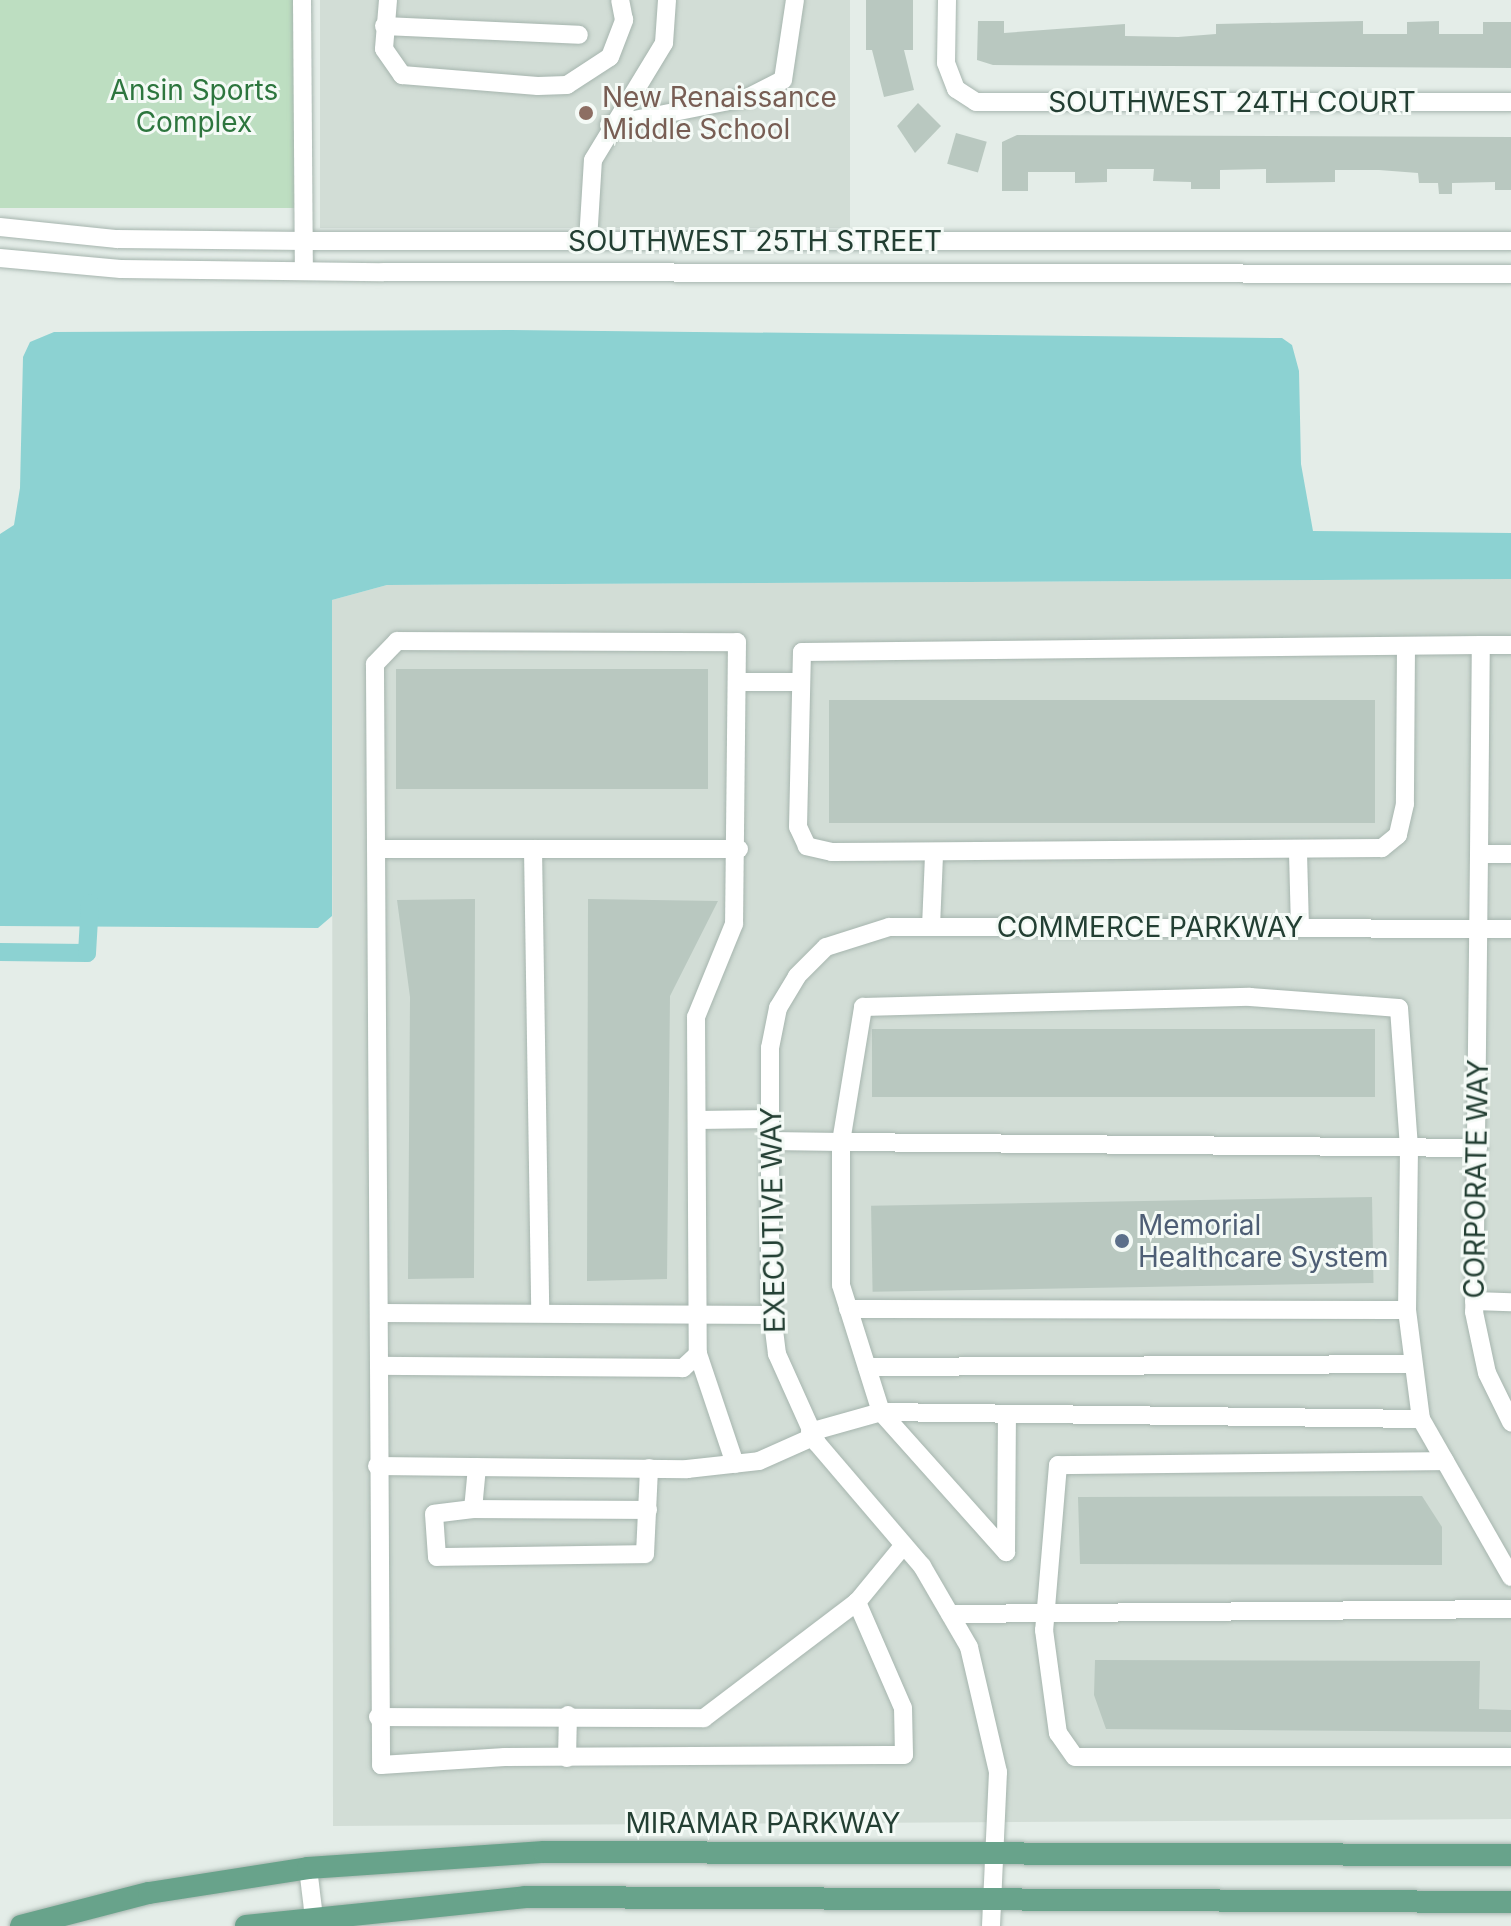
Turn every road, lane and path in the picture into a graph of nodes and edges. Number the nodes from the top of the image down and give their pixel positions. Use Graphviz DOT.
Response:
graph roads {
  1 [pos="302,0"];
  2 [pos="388,0"];
  3 [pos="620,0"];
  4 [pos="667,0"];
  5 [pos="795,0"];
  6 [pos="947,0"];
  7 [pos="384,26"];
  8 [pos="579,35"];
  9 [pos="1511,102"];
  10 [pos="609,125"];
  11 [pos="0,227"];
  12 [pos="305,241"];
  13 [pos="588,241"];
  14 [pos="1511,241"];
  15 [pos="0,258"];
  16 [pos="304,271"];
  17 [pos="1511,274"];
  18 [pos="1481,645"];
  19 [pos="1511,645"];
  20 [pos="1406,646"];
  21 [pos="738,682"];
  22 [pos="801,682"];
  23 [pos="376,849"];
  24 [pos="533,849"];
  25 [pos="739,849"];
  26 [pos="1298,852"];
  27 [pos="1479,854"];
  28 [pos="1511,854"];
  29 [pos="934,855"];
  30 [pos="931,927"];
  31 [pos="1300,928"];
  32 [pos="1478,929"];
  33 [pos="1511,929"];
  34 [pos="826,947"];
  35 [pos="770,1119"];
  36 [pos="697,1120"];
  37 [pos="770,1141"];
  38 [pos="841,1142"];
  39 [pos="1409,1148"];
  40 [pos="1478,1148"];
  41 [pos="1474,1301"];
  42 [pos="1511,1302"];
  43 [pos="848,1309"];
  44 [pos="1407,1310"];
  45 [pos="379,1313"];
  46 [pos="540,1313"];
  47 [pos="699,1314"];
  48 [pos="772,1315"];
  49 [pos="698,1354"];
  50 [pos="1413,1364"];
  51 [pos="379,1366"];
  52 [pos="867,1367"];
  53 [pos="881,1412"];
  54 [pos="1007,1414"];
  55 [pos="1421,1419"];
  56 [pos="1511,1422"];
  57 [pos="812,1435"];
  58 [pos="1445,1461"];
  59 [pos="735,1464"];
  60 [pos="377,1466"];
  61 [pos="477,1467"];
  62 [pos="649,1468"];
  63 [pos="473,1509"];
  64 [pos="648,1510"];
  65 [pos="903,1546"];
  66 [pos="1511,1577"];
  67 [pos="857,1602"];
  68 [pos="1511,1609"];
  69 [pos="950,1614"];
  70 [pos="1046,1614"];
  71 [pos="568,1715"];
  72 [pos="378,1717"];
  73 [pos="1511,1757"];
  74 [pos="567,1758"];
  75 [pos="994,1854"];
  76 [pos="1511,1855"];
  77 [pos="308,1868"];
  78 [pos="992,1898"];
  79 [pos="1511,1902"];
  80 [pos="314,1922"];
  81 [pos="21,1926"];
  82 [pos="246,1926"];
  83 [pos="991,1926"];
  1 -- 12 [label="street"];
  2 -- 7 [label="street"];
  3 -- 7 [label="street"];
  4 -- 10 [label="street"];
  5 -- 10 [label="street"];
  6 -- 9 [label="street, SOUTHWEST 24TH COURT"];
  7 -- 8 [label="street"];
  10 -- 13 [label="street"];
  11 -- 12 [label="street, SOUTHWEST 25TH STREET"];
  12 -- 13 [label="street, SOUTHWEST 25TH STREET"];
  12 -- 16 [label="street"];
  13 -- 14 [label="street, SOUTHWEST 25TH STREET"];
  15 -- 16 [label="street, SOUTHWEST 25TH STREET"];
  16 -- 17 [label="street, SOUTHWEST 25TH STREET"];
  18 -- 19 [label="street"];
  18 -- 20 [label="street"];
  18 -- 27 [label="street, CORPORATE WAY"];
  20 -- 22 [label="street"];
  20 -- 26 [label="street"];
  21 -- 22 [label="street"];
  21 -- 23 [label="street"];
  21 -- 25 [label="street"];
  22 -- 29 [label="street"];
  23 -- 24 [label="street"];
  23 -- 45 [label="street"];
  24 -- 25 [label="street"];
  24 -- 46 [label="street"];
  25 -- 36 [label="street"];
  26 -- 29 [label="street"];
  26 -- 31 [label="street"];
  27 -- 28 [label="street"];
  27 -- 32 [label="street, CORPORATE WAY"];
  29 -- 30 [label="street"];
  30 -- 31 [label="street, COMMERCE PARKWAY"];
  30 -- 34 [label="street, COMMERCE PARKWAY"];
  31 -- 32 [label="street, COMMERCE PARKWAY"];
  32 -- 33 [label="street, COMMERCE PARKWAY"];
  32 -- 40 [label="street, CORPORATE WAY"];
  34 -- 35 [label="street, EXECUTIVE WAY"];
  35 -- 36 [label="street"];
  35 -- 37 [label="street, EXECUTIVE WAY"];
  36 -- 47 [label="street"];
  37 -- 38 [label="street"];
  37 -- 48 [label="street, EXECUTIVE WAY"];
  38 -- 39 [label="street"];
  38 -- 39 [label="street"];
  38 -- 43 [label="street"];
  39 -- 40 [label="street"];
  39 -- 44 [label="street"];
  40 -- 41 [label="street, CORPORATE WAY"];
  41 -- 42 [label="street"];
  41 -- 56 [label="street, CORPORATE WAY"];
  43 -- 44 [label="street"];
  43 -- 52 [label="street"];
  44 -- 50 [label="street"];
  45 -- 46 [label="street"];
  45 -- 51 [label="street"];
  46 -- 47 [label="street"];
  47 -- 48 [label="street"];
  47 -- 49 [label="street"];
  48 -- 57 [label="street, EXECUTIVE WAY"];
  49 -- 51 [label="street"];
  49 -- 59 [label="street"];
  50 -- 52 [label="street"];
  50 -- 55 [label="street"];
  51 -- 60 [label="street"];
  52 -- 53 [label="street"];
  53 -- 54 [label="street"];
  53 -- 54 [label="street"];
  53 -- 57 [label="street"];
  54 -- 55 [label="street"];
  55 -- 58 [label="street"];
  57 -- 59 [label="street"];
  57 -- 65 [label="street, EXECUTIVE WAY"];
  58 -- 66 [label="street"];
  58 -- 70 [label="street"];
  59 -- 62 [label="street"];
  60 -- 61 [label="street"];
  60 -- 72 [label="street"];
  61 -- 62 [label="street"];
  61 -- 63 [label="street"];
  62 -- 64 [label="street"];
  63 -- 64 [label="street"];
  63 -- 64 [label="street"];
  65 -- 67 [label="street"];
  65 -- 69 [label="street, EXECUTIVE WAY"];
  67 -- 71 [label="street"];
  67 -- 74 [label="street"];
  68 -- 70 [label="street"];
  69 -- 70 [label="street"];
  69 -- 75 [label="street, EXECUTIVE WAY"];
  70 -- 73 [label="street"];
  71 -- 72 [label="street"];
  71 -- 74 [label="street"];
  72 -- 74 [label="street"];
  75 -- 76 [label="main road, MIRAMAR PARKWAY"];
  75 -- 77 [label="main road, MIRAMAR PARKWAY"];
  75 -- 78 [label="street, EXECUTIVE WAY"];
  77 -- 80 [label="street"];
  77 -- 81 [label="main road, MIRAMAR PARKWAY"];
  78 -- 79 [label="main road"];
  78 -- 80 [label="main road"];
  78 -- 83 [label="street, EXECUTIVE WAY"];
  80 -- 82 [label="main road"];
}
